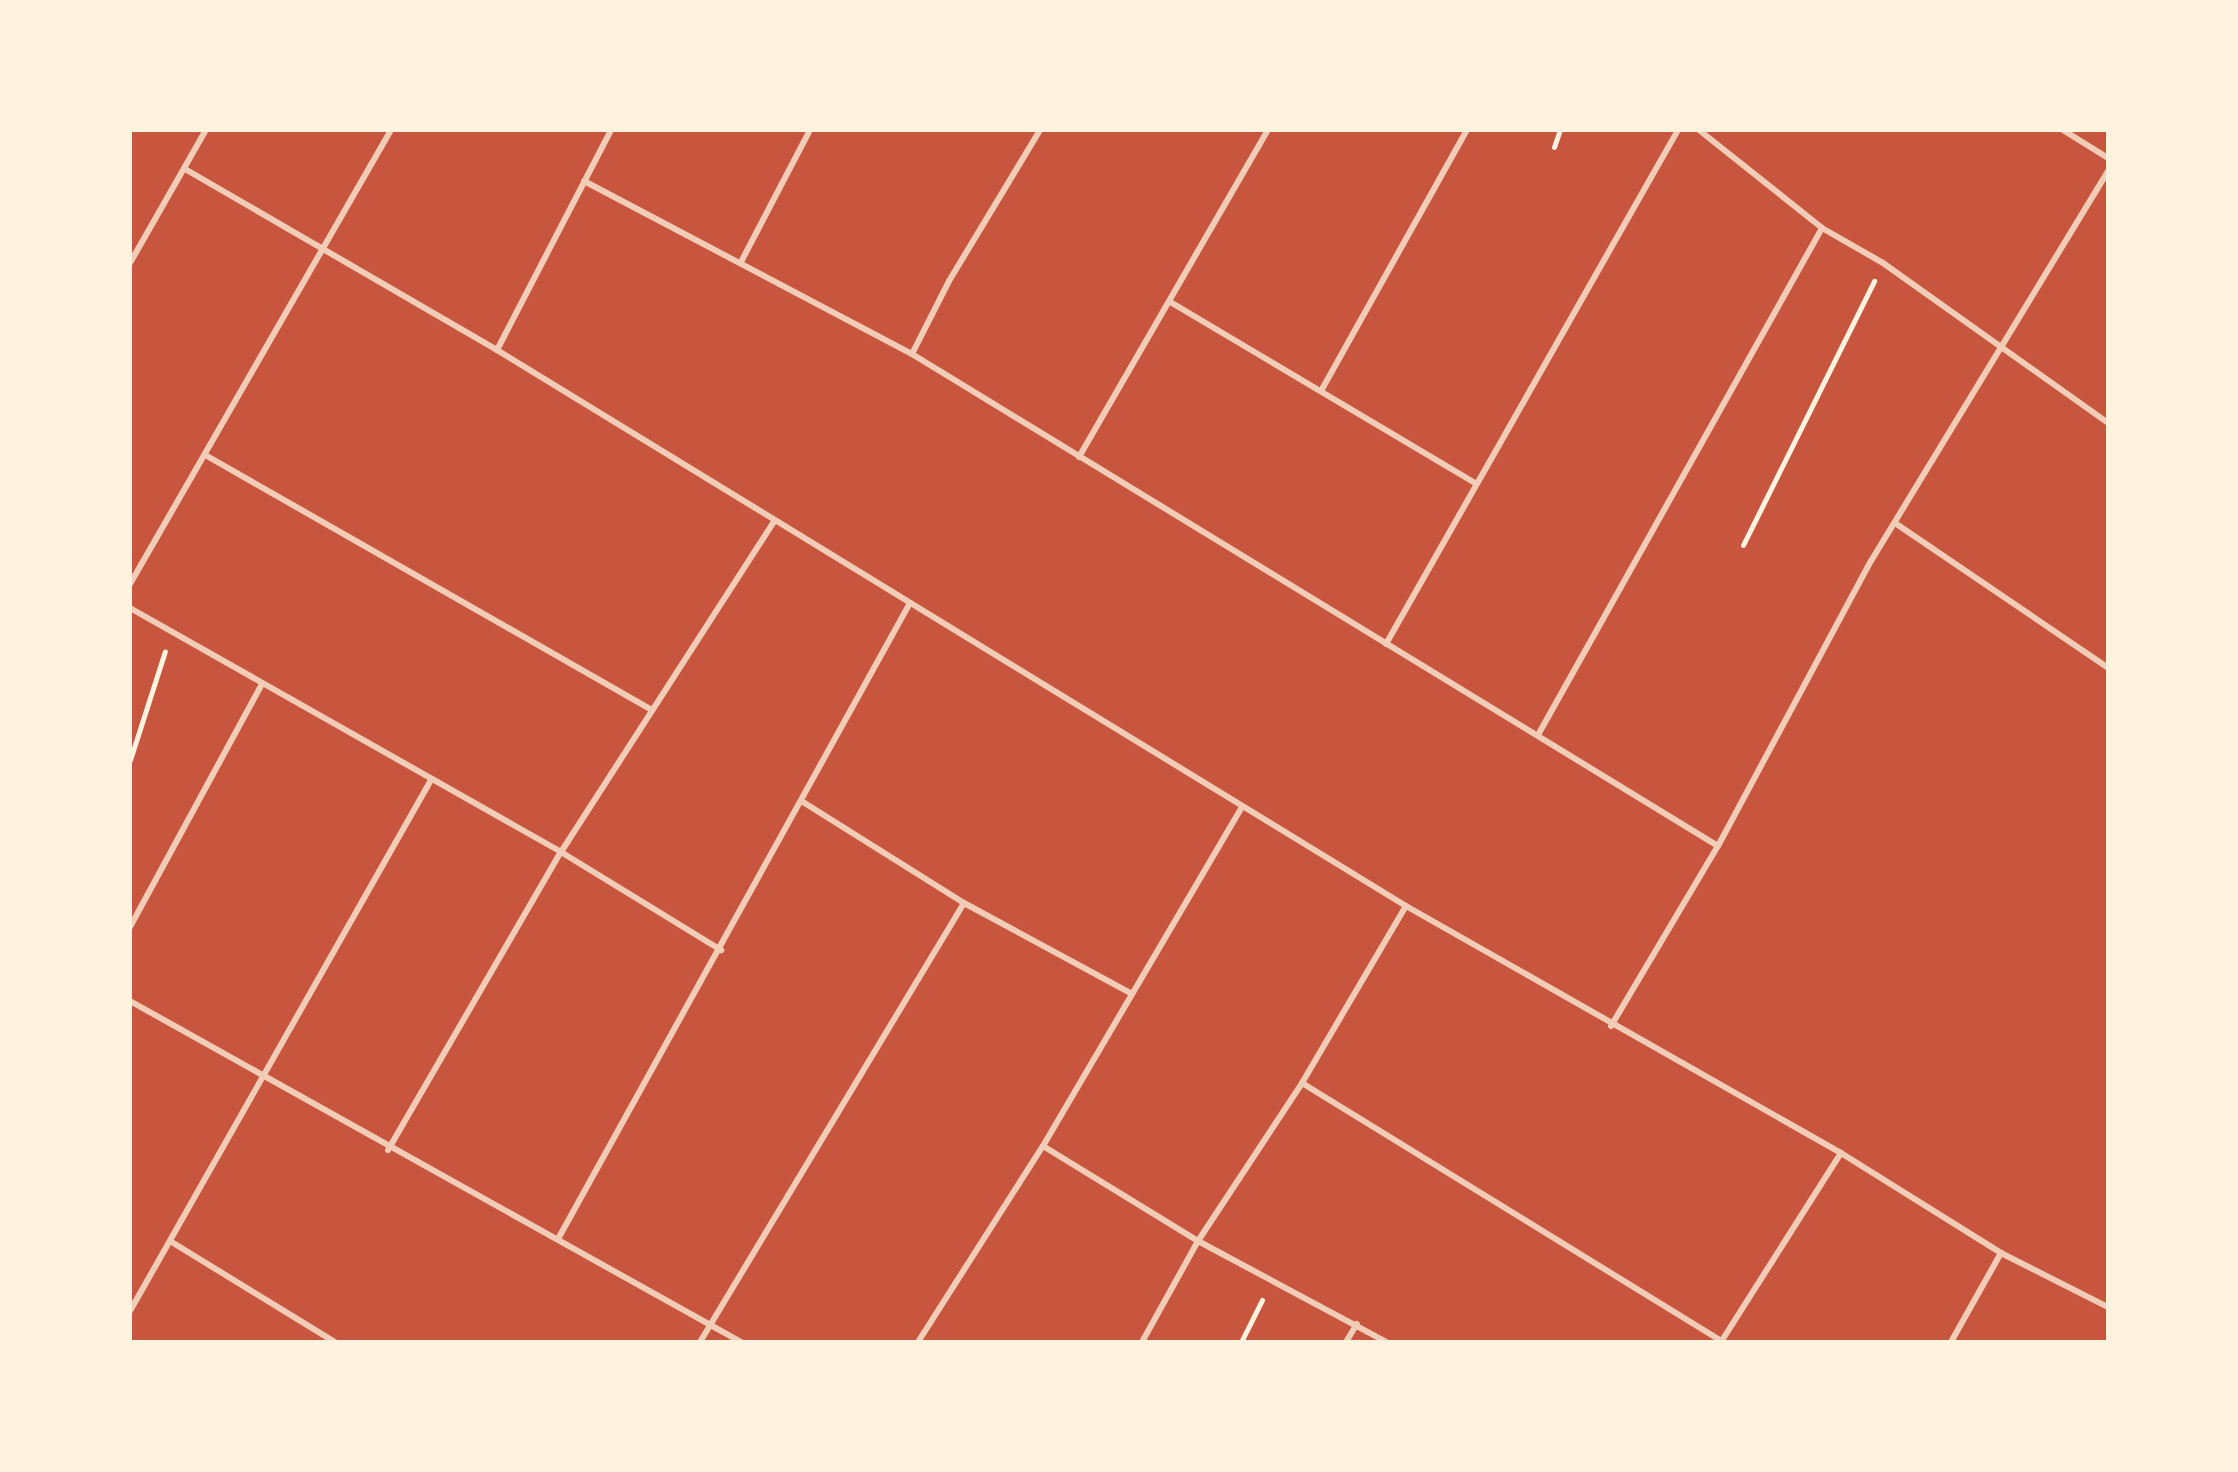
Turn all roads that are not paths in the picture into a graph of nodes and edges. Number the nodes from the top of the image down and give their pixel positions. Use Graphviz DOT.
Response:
graph roads {
  1 [pos="206,130"];
  2 [pos="391,130"];
  3 [pos="611,130"];
  4 [pos="810,130"];
  5 [pos="1040,130"];
  6 [pos="1268,130"];
  7 [pos="1467,130"];
  8 [pos="1678,130"];
  9 [pos="1699,130"];
  10 [pos="2063,130"];
  11 [pos="2108,158"];
  12 [pos="185,169"];
  13 [pos="2108,171"];
  14 [pos="584,181"];
  15 [pos="1822,228"];
  16 [pos="322,248"];
  17 [pos="741,262"];
  18 [pos="130,263"];
  19 [pos="1172,303"];
  20 [pos="497,350"];
  21 [pos="2000,351"];
  22 [pos="912,354"];
  23 [pos="1321,391"];
  24 [pos="2108,423"];
  25 [pos="207,456"];
  26 [pos="1079,457"];
  27 [pos="1475,483"];
  28 [pos="774,521"];
  29 [pos="1895,523"];
  30 [pos="130,584"];
  31 [pos="910,603"];
  32 [pos="130,608"];
  33 [pos="1386,644"];
  34 [pos="2108,668"];
  35 [pos="262,684"];
  36 [pos="652,710"];
  37 [pos="1538,735"];
  38 [pos="431,780"];
  39 [pos="803,802"];
  40 [pos="1241,808"];
  41 [pos="1718,846"];
  42 [pos="561,852"];
  43 [pos="964,903"];
  44 [pos="1406,906"];
  45 [pos="130,927"];
  46 [pos="721,950"];
  47 [pos="1132,994"];
  48 [pos="130,1001"];
  49 [pos="1611,1026"];
  50 [pos="263,1072"];
  51 [pos="1302,1083"];
  52 [pos="1043,1146"];
  53 [pos="388,1150"];
  54 [pos="1841,1153"];
  55 [pos="558,1239"];
  56 [pos="170,1241"];
  57 [pos="1198,1241"];
  58 [pos="2001,1253"];
  59 [pos="2108,1307"];
  60 [pos="130,1311"];
  61 [pos="1357,1324"];
  62 [pos="711,1325"];
  63 [pos="335,1342"];
  64 [pos="700,1342"];
  65 [pos="741,1342"];
  66 [pos="918,1342"];
  67 [pos="1142,1342"];
  68 [pos="1346,1342"];
  69 [pos="1386,1342"];
  70 [pos="1721,1342"];
  71 [pos="1951,1342"];
  1 -- 12 [label="lane"];
  2 -- 16 [label="lane"];
  3 -- 14 [label="lane"];
  4 -- 17 [label="lane"];
  5 -- 22 [label="lane"];
  6 -- 19 [label="lane"];
  7 -- 23 [label="lane"];
  8 -- 27 [label="lane"];
  9 -- 15 [label="lane"];
  10 -- 11 [label="lane"];
  12 -- 16 [label="lane"];
  12 -- 18 [label="lane"];
  13 -- 21 [label="lane"];
  14 -- 17 [label="lane"];
  14 -- 20 [label="lane"];
  15 -- 21 [label="lane"];
  15 -- 37 [label="lane"];
  16 -- 20 [label="lane"];
  16 -- 25 [label="lane"];
  17 -- 22 [label="lane"];
  19 -- 23 [label="lane"];
  19 -- 26 [label="lane"];
  20 -- 28 [label="lane"];
  21 -- 24 [label="lane"];
  21 -- 29 [label="lane"];
  22 -- 26 [label="lane"];
  23 -- 27 [label="lane"];
  25 -- 30 [label="lane"];
  25 -- 36 [label="lane"];
  26 -- 33 [label="lane"];
  27 -- 33 [label="lane"];
  28 -- 31 [label="lane"];
  28 -- 36 [label="lane"];
  29 -- 34 [label="lane"];
  29 -- 41 [label="lane"];
  31 -- 39 [label="lane"];
  31 -- 40 [label="lane"];
  32 -- 35 [label="lane"];
  33 -- 37 [label="lane"];
  35 -- 38 [label="lane"];
  35 -- 45 [label="lane"];
  36 -- 42 [label="lane"];
  37 -- 41 [label="lane"];
  38 -- 42 [label="lane"];
  38 -- 50 [label="lane"];
  39 -- 43 [label="lane"];
  39 -- 46 [label="lane"];
  40 -- 44 [label="lane"];
  40 -- 47 [label="lane"];
  41 -- 49 [label="lane"];
  42 -- 46 [label="lane"];
  42 -- 53 [label="lane"];
  43 -- 47 [label="lane"];
  43 -- 62 [label="lane"];
  44 -- 49 [label="lane"];
  44 -- 51 [label="lane"];
  46 -- 55 [label="lane"];
  47 -- 52 [label="lane"];
  48 -- 50 [label="lane"];
  49 -- 54 [label="lane"];
  50 -- 53 [label="lane"];
  50 -- 56 [label="lane"];
  51 -- 57 [label="lane"];
  51 -- 70 [label="lane"];
  52 -- 57 [label="lane"];
  52 -- 66 [label="lane"];
  53 -- 55 [label="lane"];
  54 -- 58 [label="lane"];
  54 -- 70 [label="lane"];
  55 -- 62 [label="lane"];
  56 -- 60 [label="lane"];
  56 -- 63 [label="lane"];
  57 -- 61 [label="lane"];
  57 -- 67 [label="lane"];
  58 -- 59 [label="lane"];
  58 -- 71 [label="lane"];
  61 -- 68 [label="lane"];
  61 -- 69 [label="lane"];
  62 -- 64 [label="lane"];
  62 -- 65 [label="lane"];
}
